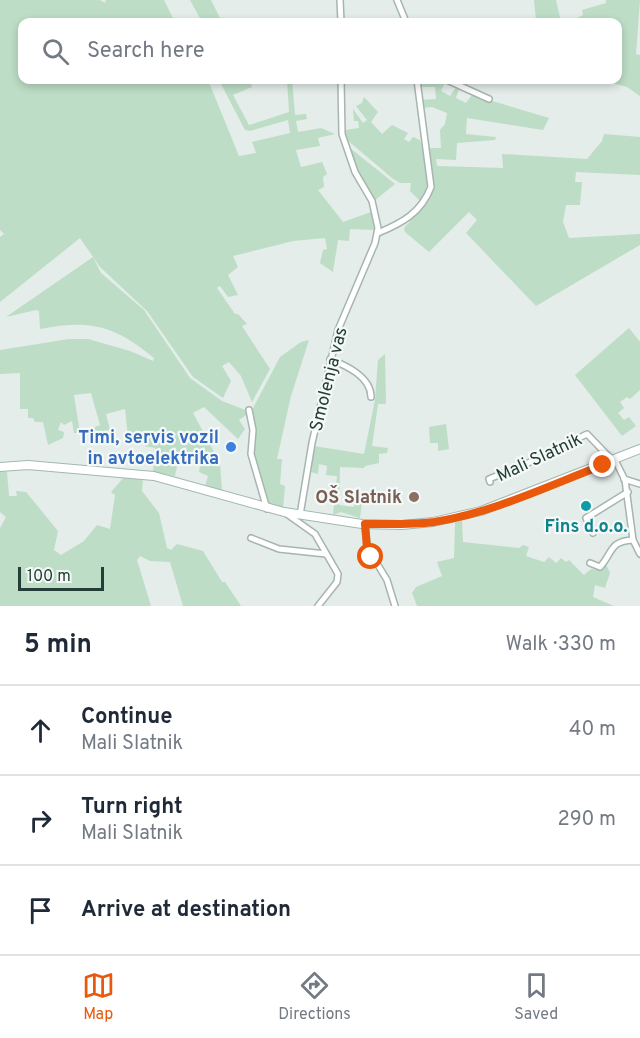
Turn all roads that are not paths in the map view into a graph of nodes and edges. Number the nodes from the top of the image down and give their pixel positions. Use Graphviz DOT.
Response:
graph roads {
  1 [pos="340,0"];
  2 [pos="397,0"];
  3 [pos="341,18"];
  4 [pos="404,18"];
  5 [pos="341,84"];
  6 [pos="418,84"];
  7 [pos="456,84"];
  8 [pos="489,99"];
  9 [pos="378,232"];
  10 [pos="330,359"];
  11 [pos="371,397"];
  12 [pos="249,410"];
  13 [pos="640,449"];
  14 [pos="614,461"];
  15 [pos="0,467"];
  16 [pos="624,479"];
  17 [pos="490,482"];
  18 [pos="640,484"];
  19 [pos="628,492"];
  20 [pos="267,509"];
  21 [pos="284,512"];
  22 [pos="300,515"];
  23 [pos="365,524"];
  24 [pos="593,533"];
  25 [pos="251,538"];
  26 [pos="633,540"];
  27 [pos="326,554"];
  28 [pos="640,554"];
  29 [pos="590,563"];
  30 [pos="318,606"];
  31 [pos="395,606"];
  1 -- 3 [label="street"];
  2 -- 4 [label="street"];
  5 -- 9 [label="street"];
  6 -- 9 [label="street"];
  7 -- 8 [label="street"];
  9 -- 10 [label="street, Smolenja vas"];
  10 -- 11 [label="street"];
  10 -- 22 [label="street, Smolenja vas"];
  12 -- 20 [label="street"];
  13 -- 14 [label="main road, Mali Slatnik"];
  14 -- 16 [label="street, Mali Slatnik"];
  14 -- 17 [label="street, Mali Slatnik"];
  14 -- 23 [label="main road, Mali Slatnik"];
  15 -- 20 [label="main road"];
  16 -- 18 [label="street"];
  16 -- 19 [label="street, Mali Slatnik"];
  19 -- 24 [label="street"];
  19 -- 26 [label="street, Mali Slatnik"];
  20 -- 21 [label="main road"];
  21 -- 22 [label="main road"];
  21 -- 27 [label="street"];
  22 -- 23 [label="main road, Mali Slatnik"];
  23 -- 31 [label="street"];
  25 -- 27 [label="street"];
  26 -- 28 [label="street, Mali Slatnik"];
  26 -- 29 [label="street"];
  27 -- 30 [label="street"];
}
